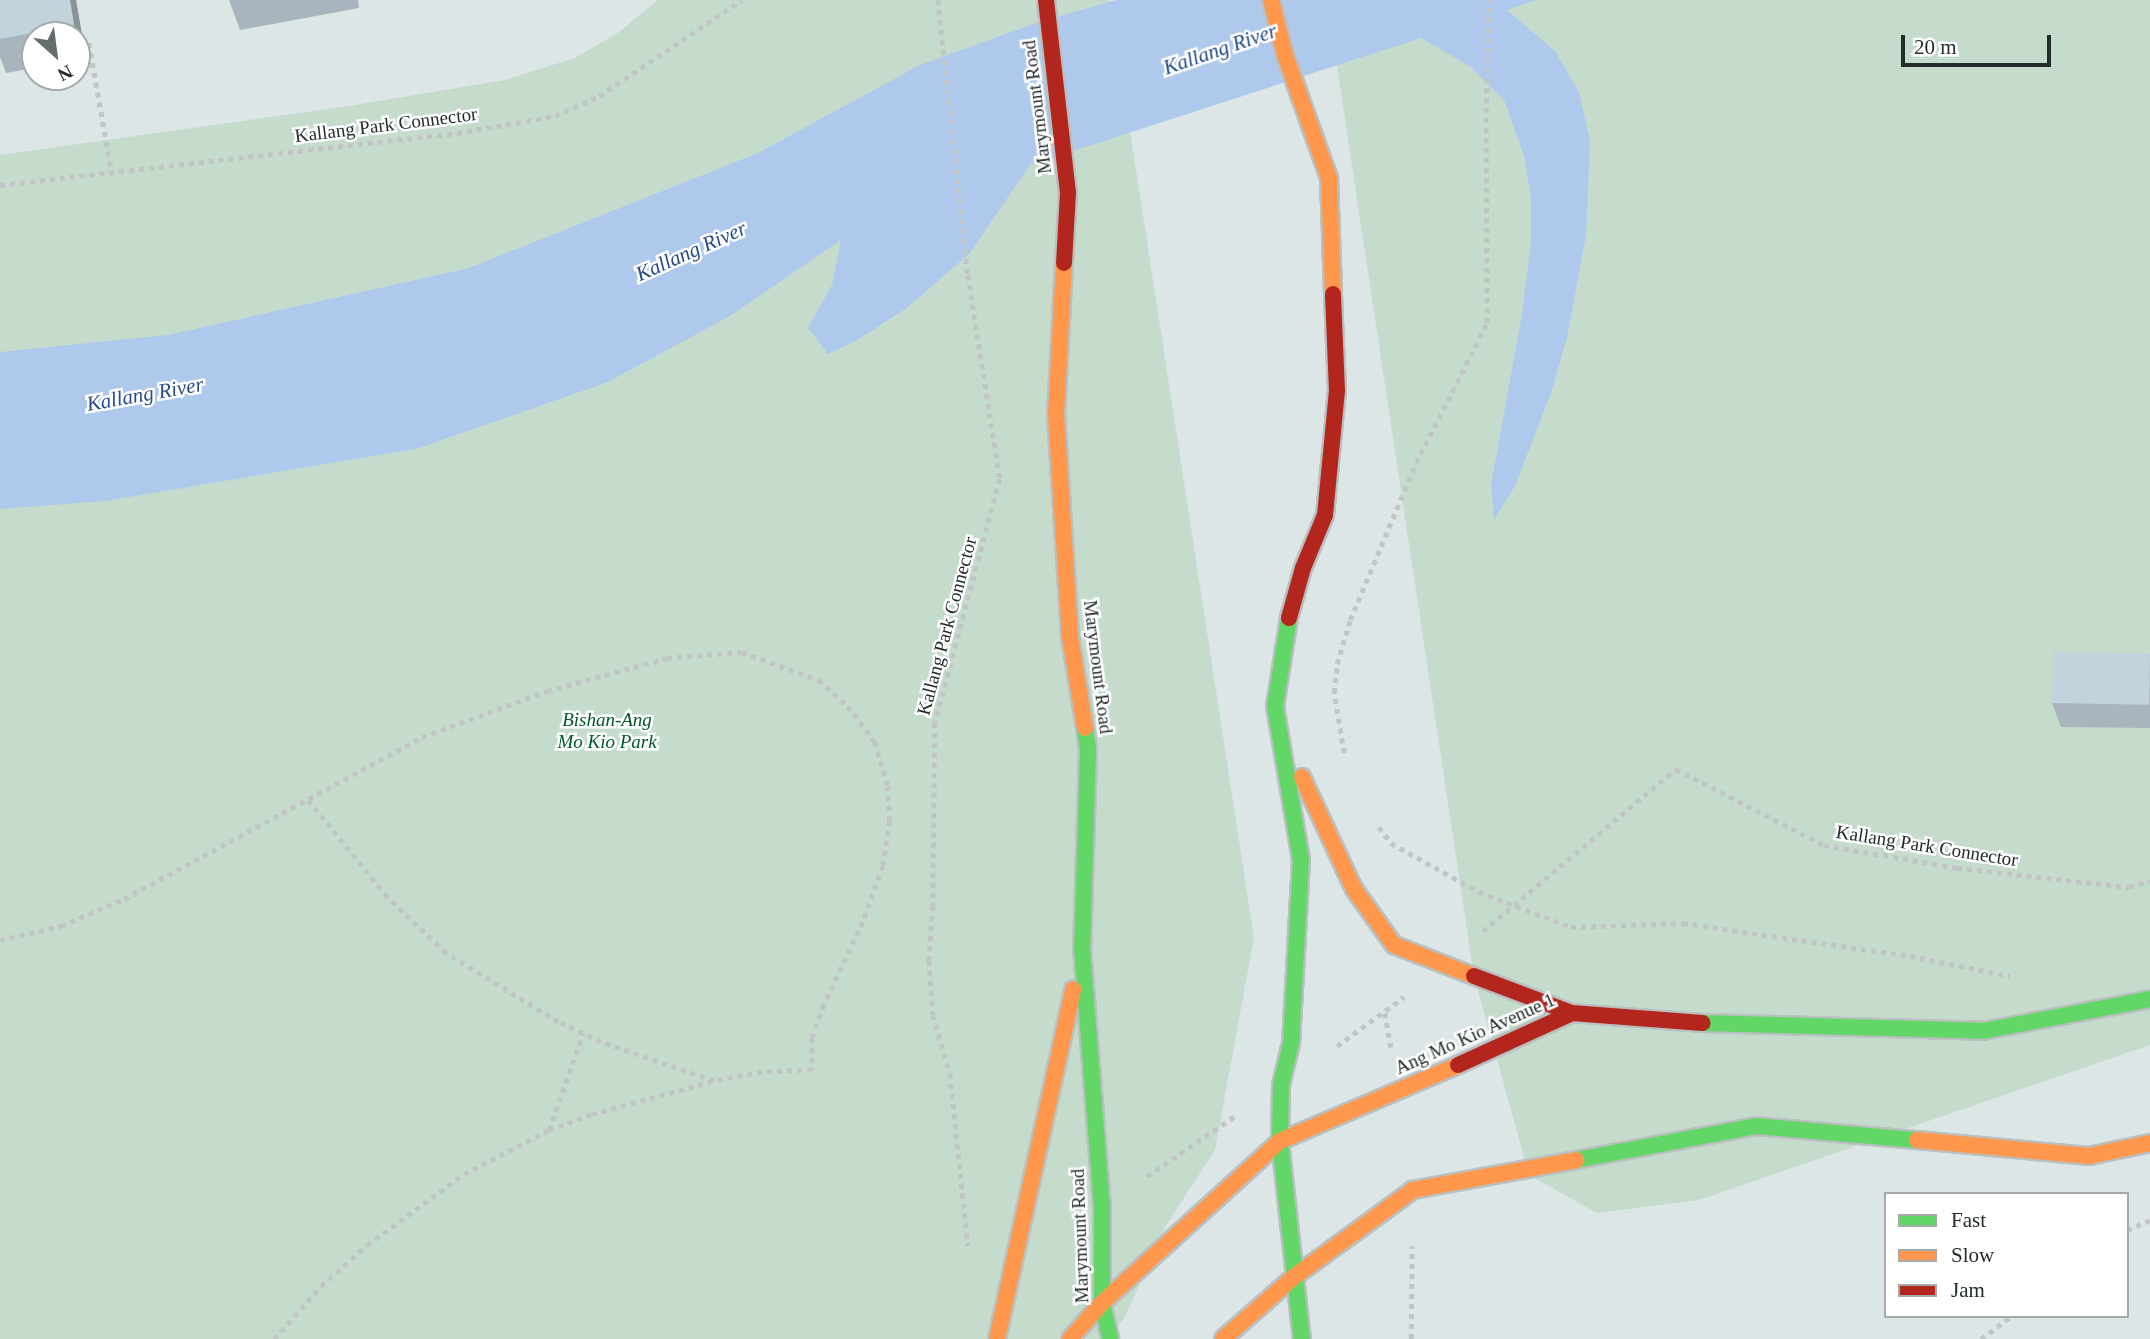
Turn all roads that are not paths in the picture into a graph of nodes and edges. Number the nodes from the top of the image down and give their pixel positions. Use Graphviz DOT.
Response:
graph roads {
  1 [pos="1046,0"];
  2 [pos="1271,0"];
  3 [pos="1275,706"];
  4 [pos="1082,948"];
  5 [pos="2150,999"];
  6 [pos="1572,1013"];
  7 [pos="1280,1141"];
  8 [pos="2150,1143"];
  9 [pos="1295,1276"];
  10 [pos="1102,1303"];
  11 [pos="997,1339"];
  12 [pos="1070,1339"];
  13 [pos="1110,1339"];
  14 [pos="1223,1339"];
  15 [pos="1302,1339"];
  1 -- 4 [label="main road, Marymount Road"];
  2 -- 3 [label="main road"];
  3 -- 6 [label="main road"];
  3 -- 7 [label="main road"];
  4 -- 10 [label="main road, Marymount Road"];
  4 -- 11 [label="main road"];
  5 -- 6 [label="main road, Ang Mo Kio Avenue 1"];
  6 -- 7 [label="main road, Ang Mo Kio Avenue 1"];
  7 -- 9 [label="main road"];
  7 -- 10 [label="main road, Ang Mo Kio Avenue 1"];
  8 -- 9 [label="main road"];
  9 -- 14 [label="main road"];
  9 -- 15 [label="main road"];
  10 -- 12 [label="main road, Ang Mo Kio Avenue 1"];
  10 -- 13 [label="main road, Marymount Road"];
}
